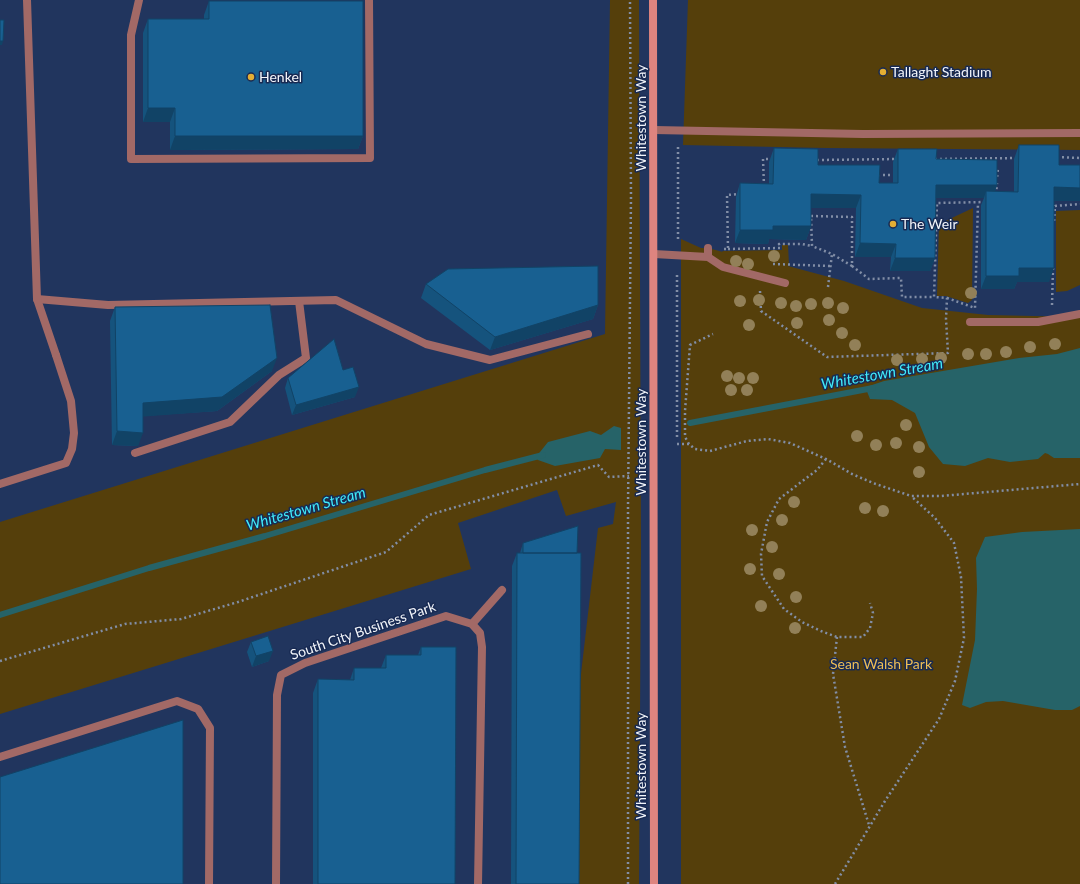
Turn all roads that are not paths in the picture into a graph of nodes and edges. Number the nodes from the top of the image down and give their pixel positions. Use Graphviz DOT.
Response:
graph roads {
  1 [pos="28,0"];
  2 [pos="139,0"];
  3 [pos="369,0"];
  4 [pos="653,0"];
  5 [pos="654,130"];
  6 [pos="1080,133"];
  7 [pos="708,248"];
  8 [pos="654,254"];
  9 [pos="708,257"];
  10 [pos="785,283"];
  11 [pos="37,299"];
  12 [pos="299,301"];
  13 [pos="1080,314"];
  14 [pos="970,322"];
  15 [pos="588,334"];
  16 [pos="135,453"];
  17 [pos="0,484"];
  18 [pos="502,590"];
  19 [pos="472,624"];
  20 [pos="0,757"];
  21 [pos="209,884"];
  22 [pos="276,884"];
  23 [pos="478,884"];
  24 [pos="654,884"];
  1 -- 11 [label="street"];
  2 -- 3 [label="street"];
  4 -- 5 [label="street, Whitestown Way"];
  5 -- 6 [label="street"];
  5 -- 8 [label="street, Whitestown Way"];
  7 -- 9 [label="street"];
  8 -- 9 [label="street"];
  8 -- 24 [label="street, Whitestown Way"];
  9 -- 10 [label="street"];
  11 -- 12 [label="street"];
  11 -- 17 [label="street"];
  12 -- 15 [label="street"];
  12 -- 16 [label="street"];
  13 -- 14 [label="street"];
  18 -- 19 [label="street"];
  19 -- 22 [label="street, South City Business Park"];
  19 -- 23 [label="street"];
  20 -- 21 [label="street"];
}
